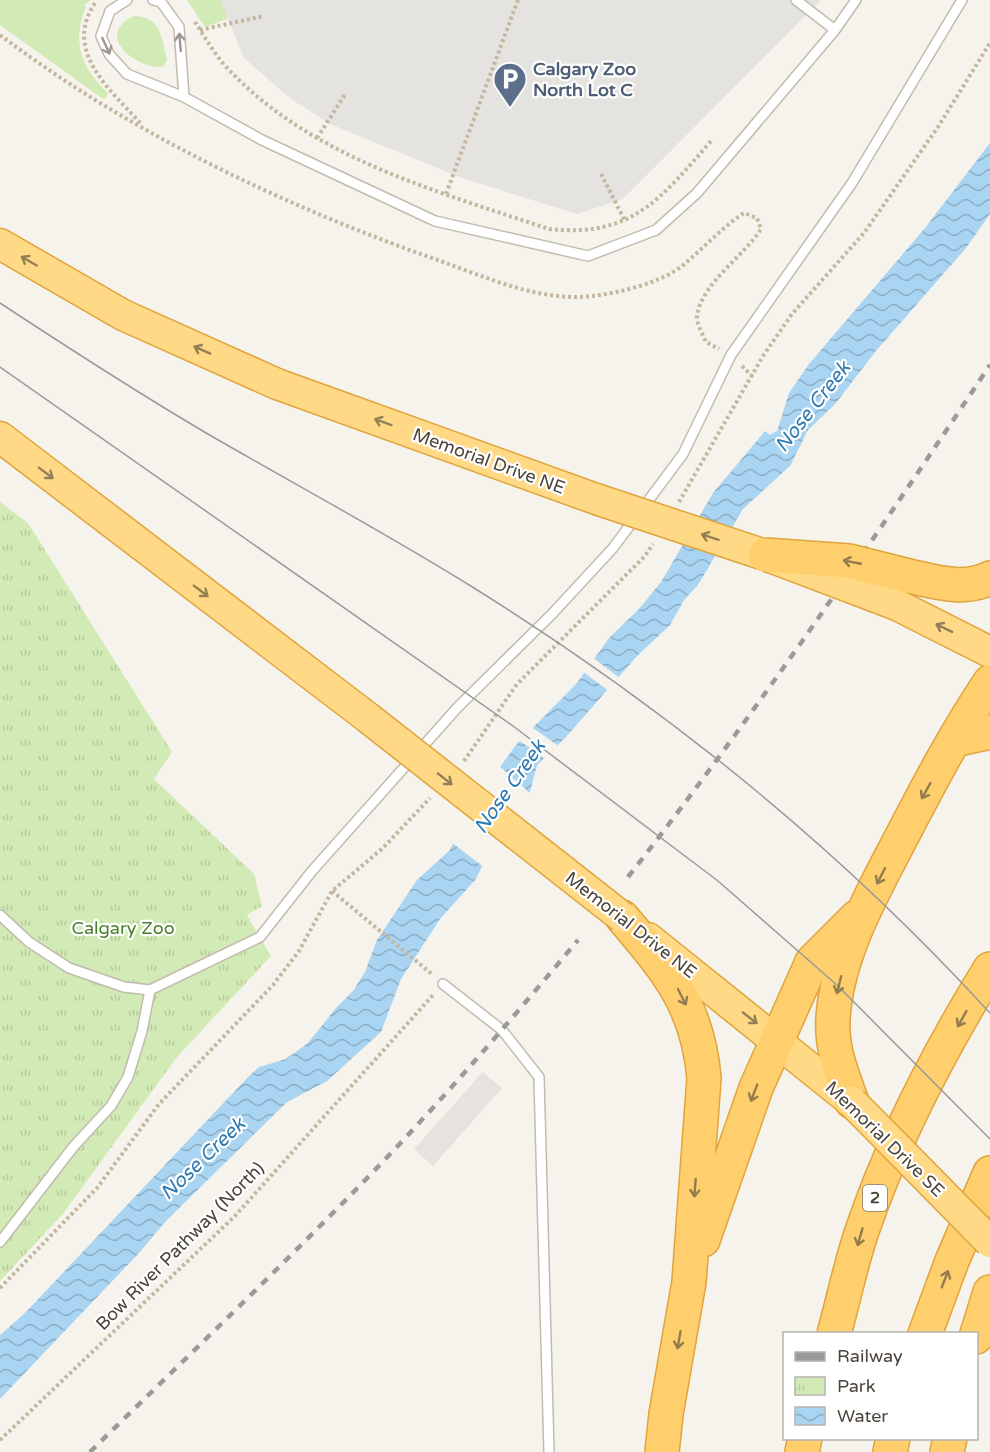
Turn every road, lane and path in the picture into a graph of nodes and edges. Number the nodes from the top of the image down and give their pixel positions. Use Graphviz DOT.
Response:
graph roads {
  1 [pos="127,0"];
  2 [pos="153,0"];
  3 [pos="518,0"];
  4 [pos="796,0"];
  5 [pos="856,0"];
  6 [pos="962,0"];
  7 [pos="264,16"];
  8 [pos="194,21"];
  9 [pos="200,30"];
  10 [pos="835,30"];
  11 [pos="346,93"];
  12 [pos="184,97"];
  13 [pos="316,138"];
  14 [pos="712,140"];
  15 [pos="601,174"];
  16 [pos="446,194"];
  17 [pos="625,221"];
  18 [pos="0,244"];
  19 [pos="0,436"];
  20 [pos="765,555"];
  21 [pos="990,578"];
  22 [pos="903,590"];
  23 [pos="990,652"];
  24 [pos="990,682"];
  25 [pos="990,732"];
  26 [pos="954,740"];
  27 [pos="865,910"];
  28 [pos="0,915"];
  29 [pos="622,917"];
  30 [pos="990,969"];
  31 [pos="443,984"];
  32 [pos="150,990"];
  33 [pos="777,1040"];
  34 [pos="852,1102"];
  35 [pos="990,1173"];
  36 [pos="0,1242"];
  37 [pos="990,1242"];
  38 [pos="689,1282"];
  39 [pos="0,1288"];
  40 [pos="990,1293"];
  41 [pos="835,1332"];
  42 [pos="926,1332"];
  43 [pos="978,1332"];
  44 [pos="0,1440"];
  45 [pos="549,1452"];
  46 [pos="662,1452"];
  1 -- 12 [label="lane, one-way"];
  12 -- 2 [label="lane, one-way"];
  3 -- 16 [label="path"];
  4 -- 10 [label="lane"];
  5 -- 10 [label="lane"];
  6 -- 32 [label="lane"];
  7 -- 9 [label="path"];
  8 -- 9 [label="path"];
  9 -- 13 [label="path"];
  10 -- 12 [label="lane"];
  11 -- 13 [label="path"];
  13 -- 16 [label="path"];
  14 -- 17 [label="path"];
  15 -- 17 [label="path"];
  16 -- 17 [label="path"];
  20 -- 18 [label="highway, Memorial Drive NE, one-way, bridge"];
  19 -- 29 [label="highway, Memorial Drive NE, one-way, bridge"];
  22 -- 20 [label="highway, one-way, bridge"];
  21 -- 22 [label="highway"];
  23 -- 22 [label="highway, one-way"];
  24 -- 26 [label="highway"];
  25 -- 26 [label="highway"];
  26 -- 27 [label="highway, one-way"];
  27 -- 33 [label="highway"];
  27 -- 34 [label="highway, one-way"];
  28 -- 32 [label="lane"];
  29 -- 33 [label="highway, Memorial Drive NE, one-way"];
  29 -- 38 [label="highway, one-way"];
  30 -- 41 [label="highway, 2, one-way"];
  31 -- 39 [label="path"];
  31 -- 44 [label="path, Bow River Pathway (North)"];
  31 -- 45 [label="lane"];
  32 -- 36 [label="lane"];
  33 -- 34 [label="highway, Memorial Drive SE"];
  33 -- 38 [label="highway, one-way"];
  34 -- 37 [label="highway, Memorial Drive SE, bridge"];
  42 -- 35 [label="highway, one-way"];
  38 -- 46 [label="highway, one-way"];
  40 -- 43 [label="highway"];
}
